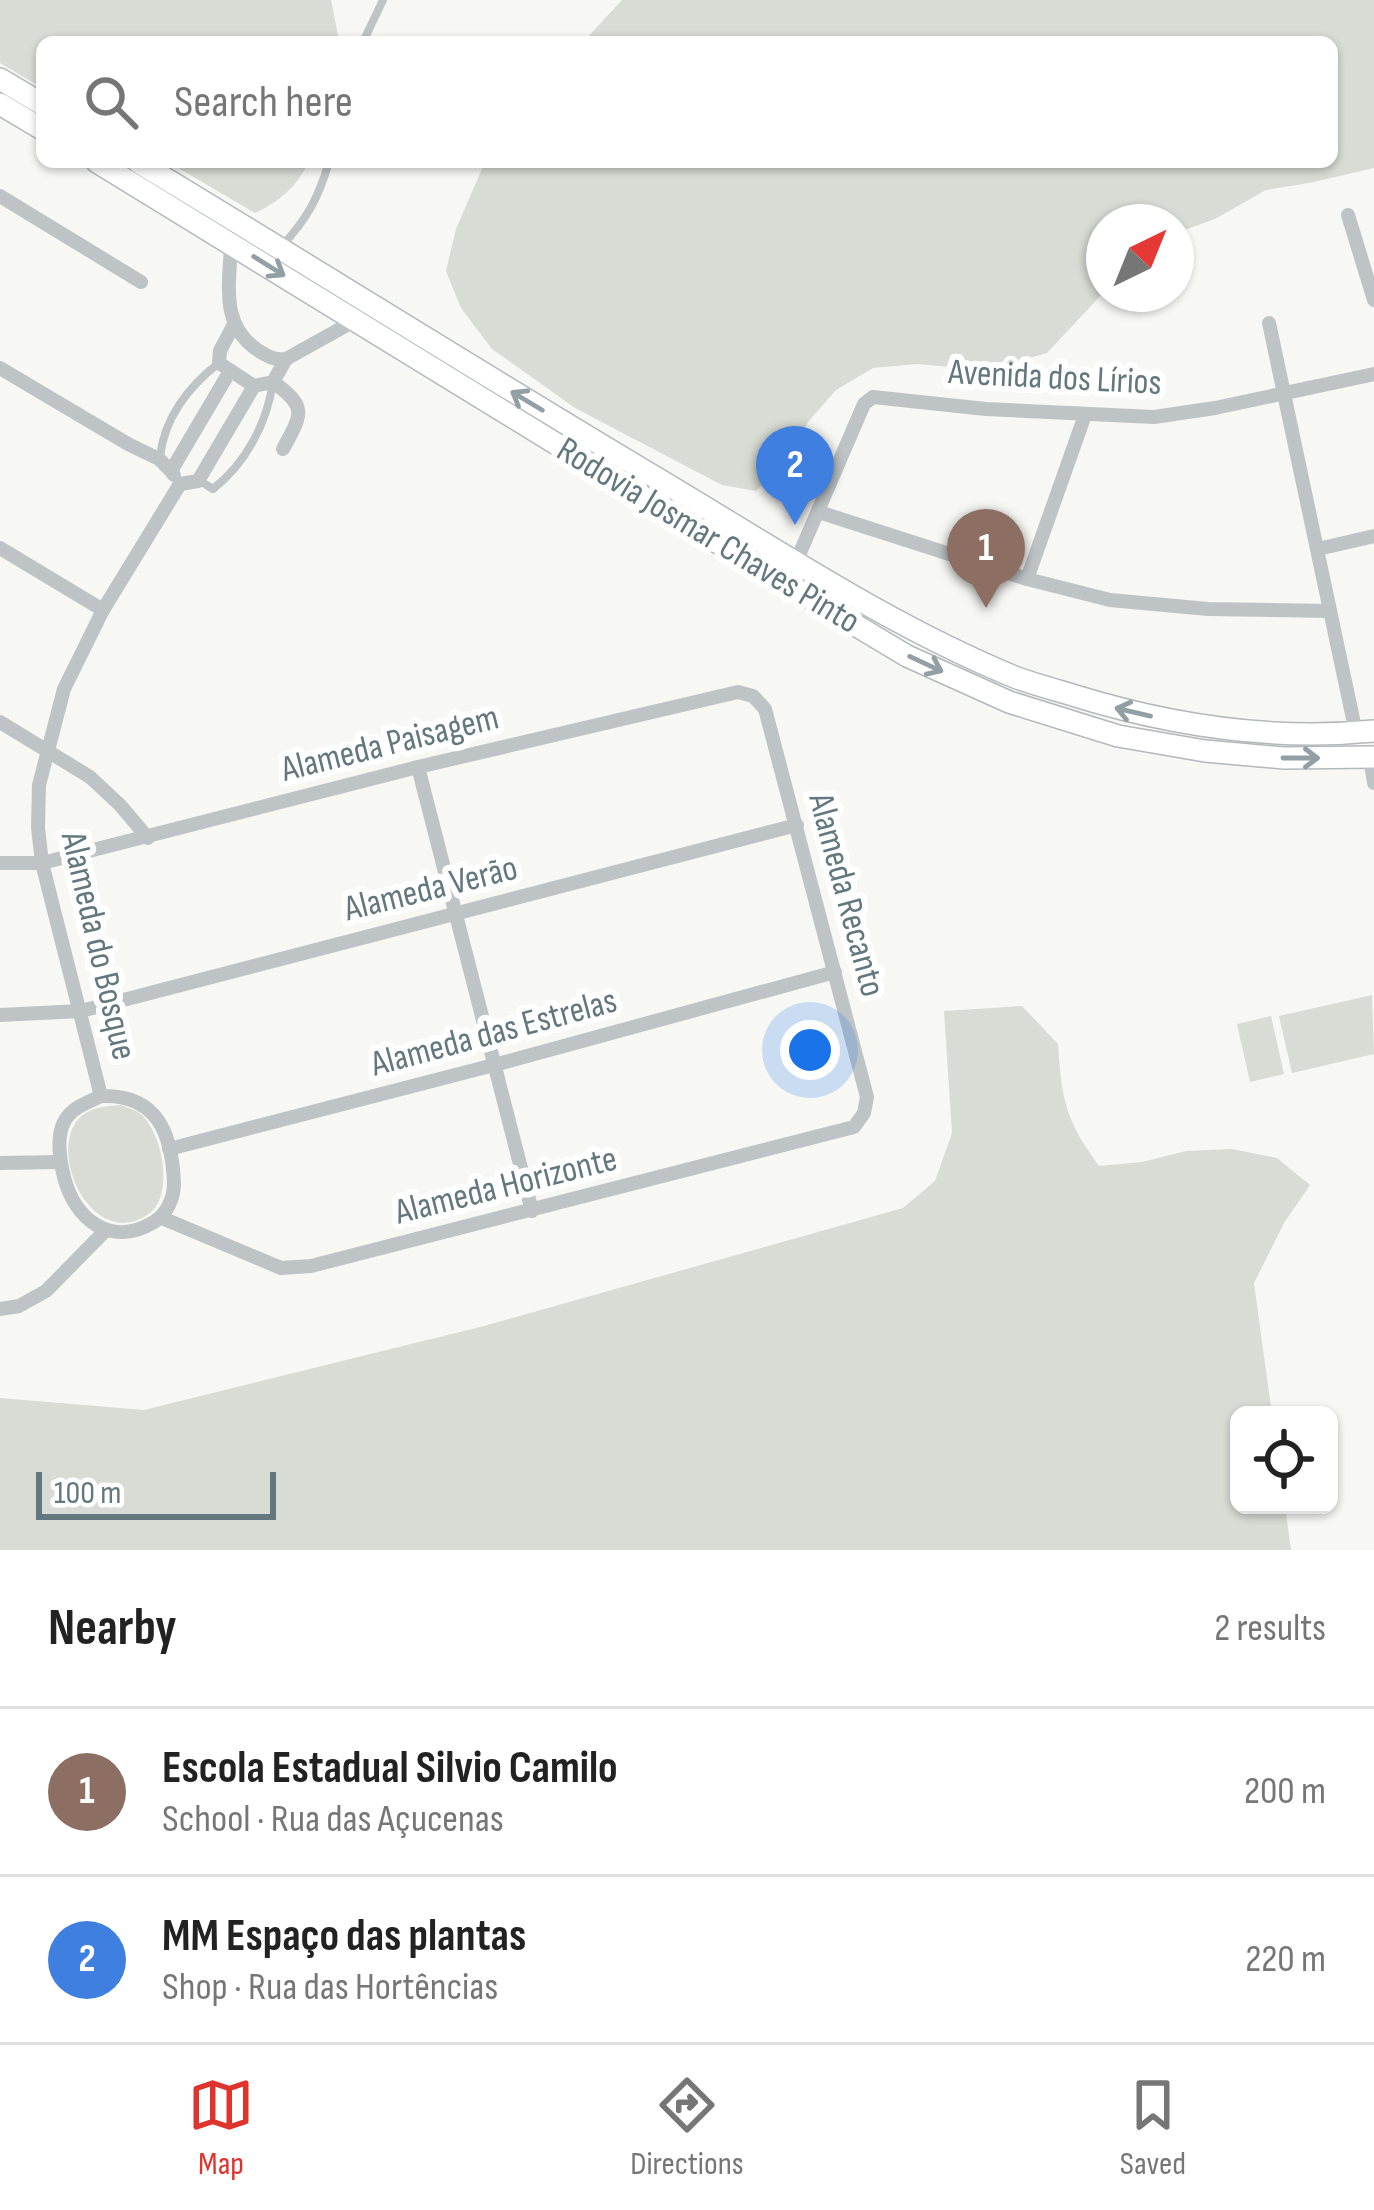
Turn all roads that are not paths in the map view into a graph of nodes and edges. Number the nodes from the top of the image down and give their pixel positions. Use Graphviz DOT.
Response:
graph roads {
  1 [pos="383,0"];
  2 [pos="366,36"];
  3 [pos="0,79"];
  4 [pos="36,100"];
  5 [pos="0,104"];
  6 [pos="36,125"];
  7 [pos="107,168"];
  8 [pos="148,168"];
  9 [pos="327,168"];
  10 [pos="0,196"];
  11 [pos="1348,215"];
  12 [pos="232,242"];
  13 [pos="280,248"];
  14 [pos="141,282"];
  15 [pos="1374,300"];
  16 [pos="356,320"];
  17 [pos="1269,323"];
  18 [pos="233,326"];
  19 [pos="286,359"];
  20 [pos="224,367"];
  21 [pos="0,368"];
  22 [pos="1374,374"];
  23 [pos="273,382"];
  24 [pos="254,386"];
  25 [pos="1283,393"];
  26 [pos="1085,415"];
  27 [pos="283,449"];
  28 [pos="159,459"];
  29 [pos="176,477"];
  30 [pos="198,481"];
  31 [pos="702,505"];
  32 [pos="819,512"];
  33 [pos="690,526"];
  34 [pos="1374,536"];
  35 [pos="0,548"];
  36 [pos="1318,549"];
  37 [pos="796,562"];
  38 [pos="1027,579"];
  39 [pos="103,610"];
  40 [pos="1330,611"];
  41 [pos="753,697"];
  42 [pos="0,722"];
  43 [pos="1365,732"];
  44 [pos="48,751"];
  45 [pos="1372,757"];
  46 [pos="418,766"];
  47 [pos="1374,783"];
  48 [pos="797,826"];
  49 [pos="148,838"];
  50 [pos="0,863"];
  51 [pos="42,863"];
  52 [pos="455,914"];
  53 [pos="835,972"];
  54 [pos="81,1011"];
  55 [pos="0,1015"];
  56 [pos="494,1065"];
  57 [pos="101,1096"];
  58 [pos="864,1113"];
  59 [pos="169,1149"];
  60 [pos="60,1162"];
  61 [pos="0,1163"];
  62 [pos="532,1211"];
  63 [pos="161,1218"];
  64 [pos="106,1230"];
  65 [pos="0,1309"];
  1 -- 2 [label="lane"];
  3 -- 4 [label="main road"];
  5 -- 6 [label="main road"];
  7 -- 12 [label="main road, Rodovia Josmar Chaves Pinto"];
  8 -- 13 [label="main road, Rodovia Josmar Chaves Pinto"];
  9 -- 13 [label="lane"];
  10 -- 14 [label="street"];
  11 -- 15 [label="street"];
  12 -- 16 [label="main road, Rodovia Josmar Chaves Pinto, one-way"];
  12 -- 18 [label="street"];
  31 -- 13 [label="main road, Rodovia Josmar Chaves Pinto, one-way"];
  16 -- 19 [label="street"];
  16 -- 33 [label="main road, Rodovia Josmar Chaves Pinto"];
  17 -- 25 [label="street"];
  18 -- 19 [label="street"];
  18 -- 20 [label="street, Alameda do Bosque"];
  19 -- 23 [label="street"];
  20 -- 24 [label="street"];
  20 -- 28 [label="lane"];
  20 -- 29 [label="street, Alameda do Bosque"];
  21 -- 28 [label="street"];
  22 -- 25 [label="street, Avenida dos Lírios"];
  23 -- 24 [label="street"];
  23 -- 27 [label="street"];
  23 -- 30 [label="lane"];
  24 -- 30 [label="street"];
  25 -- 26 [label="street, Avenida dos Lírios"];
  25 -- 36 [label="street"];
  26 -- 32 [label="street, Avenida dos Lírios"];
  26 -- 38 [label="street"];
  28 -- 29 [label="street"];
  29 -- 30 [label="street"];
  29 -- 39 [label="street, Alameda do Bosque"];
  31 -- 33 [label="main road"];
  31 -- 37 [label="main road, Rodovia Josmar Chaves Pinto"];
  32 -- 37 [label="street"];
  32 -- 38 [label="street"];
  33 -- 45 [label="main road, Rodovia Josmar Chaves Pinto, one-way"];
  34 -- 36 [label="street"];
  35 -- 39 [label="street"];
  36 -- 40 [label="street"];
  43 -- 37 [label="main road, Rodovia Josmar Chaves Pinto, one-way"];
  38 -- 40 [label="street"];
  39 -- 44 [label="street, Alameda do Bosque"];
  40 -- 43 [label="street"];
  41 -- 46 [label="street, Alameda Paisagem"];
  41 -- 48 [label="street, Alameda Recanto"];
  42 -- 44 [label="street"];
  44 -- 49 [label="street"];
  44 -- 51 [label="street, Alameda do Bosque"];
  45 -- 47 [label="street"];
  46 -- 49 [label="street, Alameda Paisagem"];
  46 -- 52 [label="street"];
  48 -- 52 [label="street, Alameda Verão"];
  48 -- 53 [label="street, Alameda Recanto"];
  49 -- 51 [label="street, Alameda Paisagem"];
  50 -- 51 [label="street, Alameda Paisagem"];
  51 -- 54 [label="street, Alameda do Bosque"];
  52 -- 54 [label="street, Alameda Verão"];
  52 -- 56 [label="street"];
  53 -- 56 [label="street, Alameda das Estrelas"];
  53 -- 58 [label="street, Alameda Recanto"];
  54 -- 55 [label="street, Alameda Verão"];
  54 -- 57 [label="street, Alameda do Bosque"];
  56 -- 59 [label="street, Alameda das Estrelas"];
  56 -- 62 [label="street"];
  57 -- 59 [label="street"];
  57 -- 60 [label="street"];
  58 -- 62 [label="street, Alameda Horizonte"];
  59 -- 63 [label="street"];
  60 -- 61 [label="street"];
  60 -- 64 [label="street"];
  62 -- 63 [label="street, Alameda Horizonte"];
  63 -- 64 [label="street"];
  64 -- 65 [label="street"];
}
